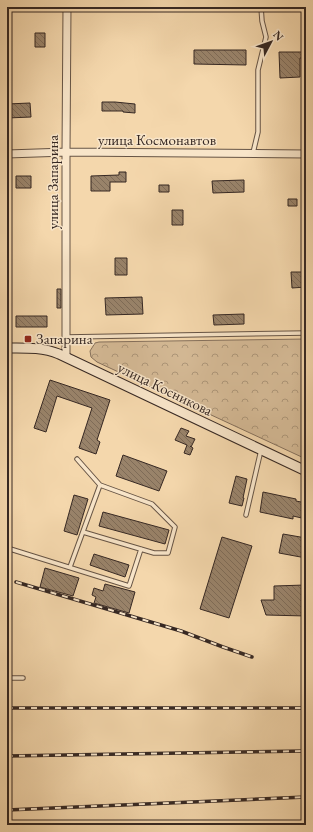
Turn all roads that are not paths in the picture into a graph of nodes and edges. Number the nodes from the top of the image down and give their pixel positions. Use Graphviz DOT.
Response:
graph roads {
  1 [pos="67,7"];
  2 [pos="261,7"];
  3 [pos="66,152"];
  4 [pos="253,153"];
  5 [pos="7,154"];
  6 [pos="306,154"];
  7 [pos="306,333"];
  8 [pos="67,337"];
  9 [pos="7,348"];
  10 [pos="66,357"];
  11 [pos="261,450"];
  12 [pos="76,458"];
  13 [pos="306,471"];
  14 [pos="100,486"];
  15 [pos="246,515"];
  16 [pos="83,532"];
  17 [pos="7,548"];
  18 [pos="141,549"];
  19 [pos="70,567"];
  20 [pos="7,678"];
  21 [pos="23,678"];
  1 -- 3 [label="street, улица Запарина"];
  2 -- 4 [label="lane"];
  3 -- 4 [label="street, улица Космонавтов"];
  3 -- 5 [label="street, улица Космонавтов"];
  3 -- 8 [label="street, улица Запарина"];
  4 -- 6 [label="street, улица Космонавтов"];
  7 -- 8 [label="lane"];
  8 -- 10 [label="street, улица Запарина"];
  9 -- 10 [label="street, улица Косникова"];
  10 -- 11 [label="street, улица Косникова"];
  11 -- 13 [label="street, улица Косникова"];
  11 -- 15 [label="lane"];
  12 -- 14 [label="lane"];
  14 -- 16 [label="lane"];
  14 -- 18 [label="lane"];
  16 -- 18 [label="lane"];
  16 -- 19 [label="lane"];
  17 -- 19 [label="lane"];
  18 -- 19 [label="lane"];
  20 -- 21 [label="lane"];
}
